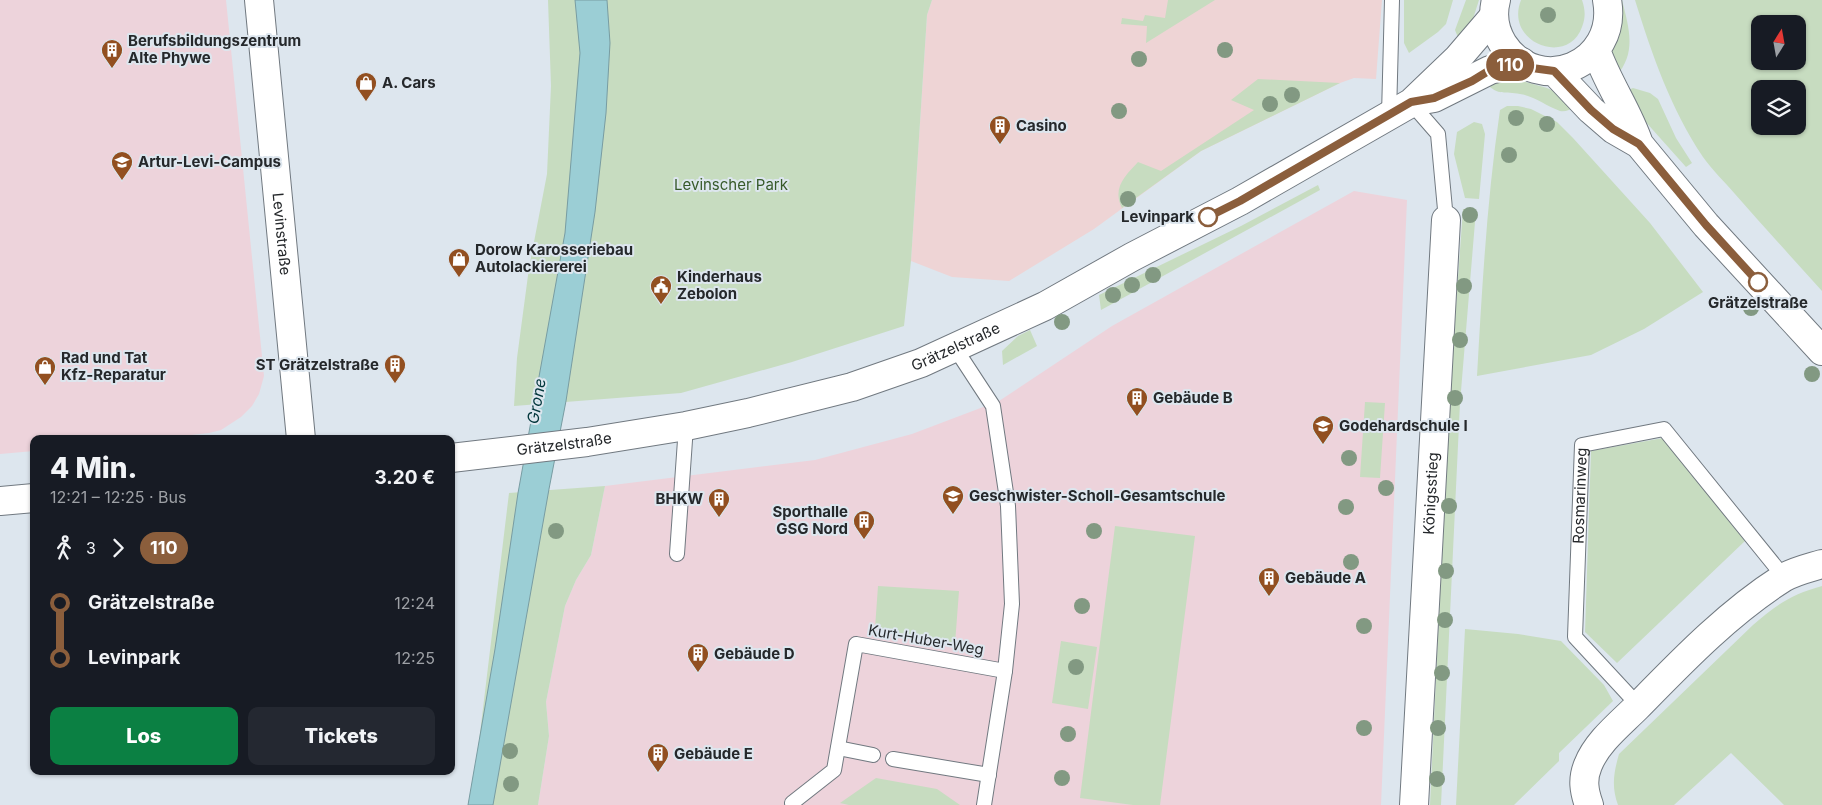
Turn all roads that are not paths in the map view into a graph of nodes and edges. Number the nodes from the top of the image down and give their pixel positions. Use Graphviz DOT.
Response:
graph roads {
  1 [pos="259,0"];
  2 [pos="1392,0"];
  3 [pos="1607,0"];
  4 [pos="1495,8"];
  5 [pos="1596,50"];
  6 [pos="1522,62"];
  7 [pos="1554,71"];
  8 [pos="1400,109"];
  9 [pos="1639,144"];
  10 [pos="1446,220"];
  11 [pos="955,348"];
  12 [pos="1822,352"];
  13 [pos="686,426"];
  14 [pos="301,435"];
  15 [pos="455,458"];
  16 [pos="30,498"];
  17 [pos="0,501"];
  18 [pos="677,554"];
  19 [pos="1822,564"];
  20 [pos="1784,577"];
  21 [pos="1005,671"];
  22 [pos="1638,705"];
  23 [pos="838,748"];
  24 [pos="873,755"];
  25 [pos="892,759"];
  26 [pos="989,775"];
  27 [pos="792,804"];
  28 [pos="984,805"];
  29 [pos="1414,805"];
  30 [pos="1589,805"];
  1 -- 14 [label="street, Levinstraße"];
  2 -- 8 [label="lane"];
  3 -- 5 [label="street"];
  4 -- 6 [label="street"];
  4 -- 8 [label="street, Grätzelstraße"];
  5 -- 7 [label="street"];
  5 -- 9 [label="street"];
  6 -- 7 [label="street"];
  6 -- 8 [label="street, Grätzelstraße"];
  7 -- 9 [label="street"];
  8 -- 10 [label="lane, Königsstieg"];
  8 -- 11 [label="street, Grätzelstraße"];
  9 -- 12 [label="street"];
  10 -- 29 [label="street, Königsstieg"];
  11 -- 13 [label="street, Grätzelstraße"];
  11 -- 21 [label="lane"];
  13 -- 15 [label="street, Grätzelstraße"];
  13 -- 18 [label="lane"];
  16 -- 17 [label="street"];
  19 -- 20 [label="street"];
  20 -- 22 [label="street"];
  20 -- 22 [label="lane, Rosmarinweg"];
  21 -- 23 [label="lane, Kurt-Huber-Weg"];
  21 -- 26 [label="lane"];
  22 -- 30 [label="street"];
  23 -- 24 [label="lane"];
  23 -- 27 [label="lane, Kurt-Huber-Weg"];
  25 -- 26 [label="lane"];
  26 -- 28 [label="lane"];
}
